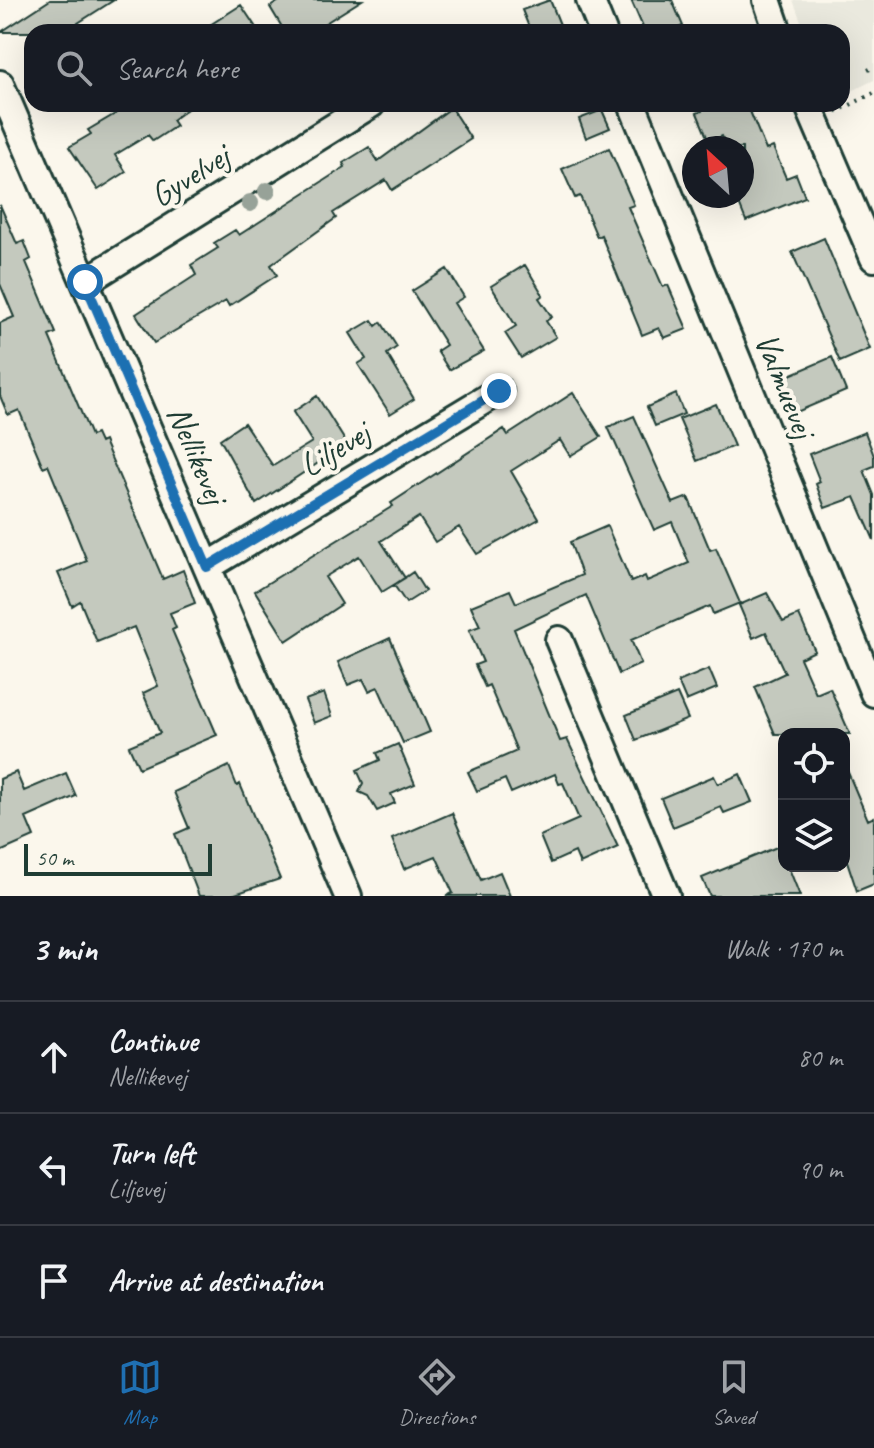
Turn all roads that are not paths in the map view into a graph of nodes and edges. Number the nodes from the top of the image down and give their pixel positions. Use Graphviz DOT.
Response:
graph roads {
  1 [pos="590,0"];
  2 [pos="767,0"];
  3 [pos="600,24"];
  4 [pos="775,24"];
  5 [pos="0,84"];
  6 [pos="358,112"];
  7 [pos="635,112"];
  8 [pos="812,113"];
  9 [pos="874,258"];
  10 [pos="85,282"];
  11 [pos="499,391"];
  12 [pos="207,567"];
  13 [pos="559,640"];
  14 [pos="874,693"];
  15 [pos="348,896"];
  16 [pos="666,896"];
  1 -- 3 [label="street"];
  2 -- 4 [label="street"];
  5 -- 10 [label="street, Nellikevej"];
  6 -- 10 [label="street, Gyvelvej"];
  7 -- 14 [label="street, Valmuevej"];
  8 -- 9 [label="street"];
  10 -- 12 [label="street, Nellikevej"];
  11 -- 12 [label="street, Liljevej"];
  12 -- 15 [label="street, Nellikevej"];
  13 -- 16 [label="street"];
}
